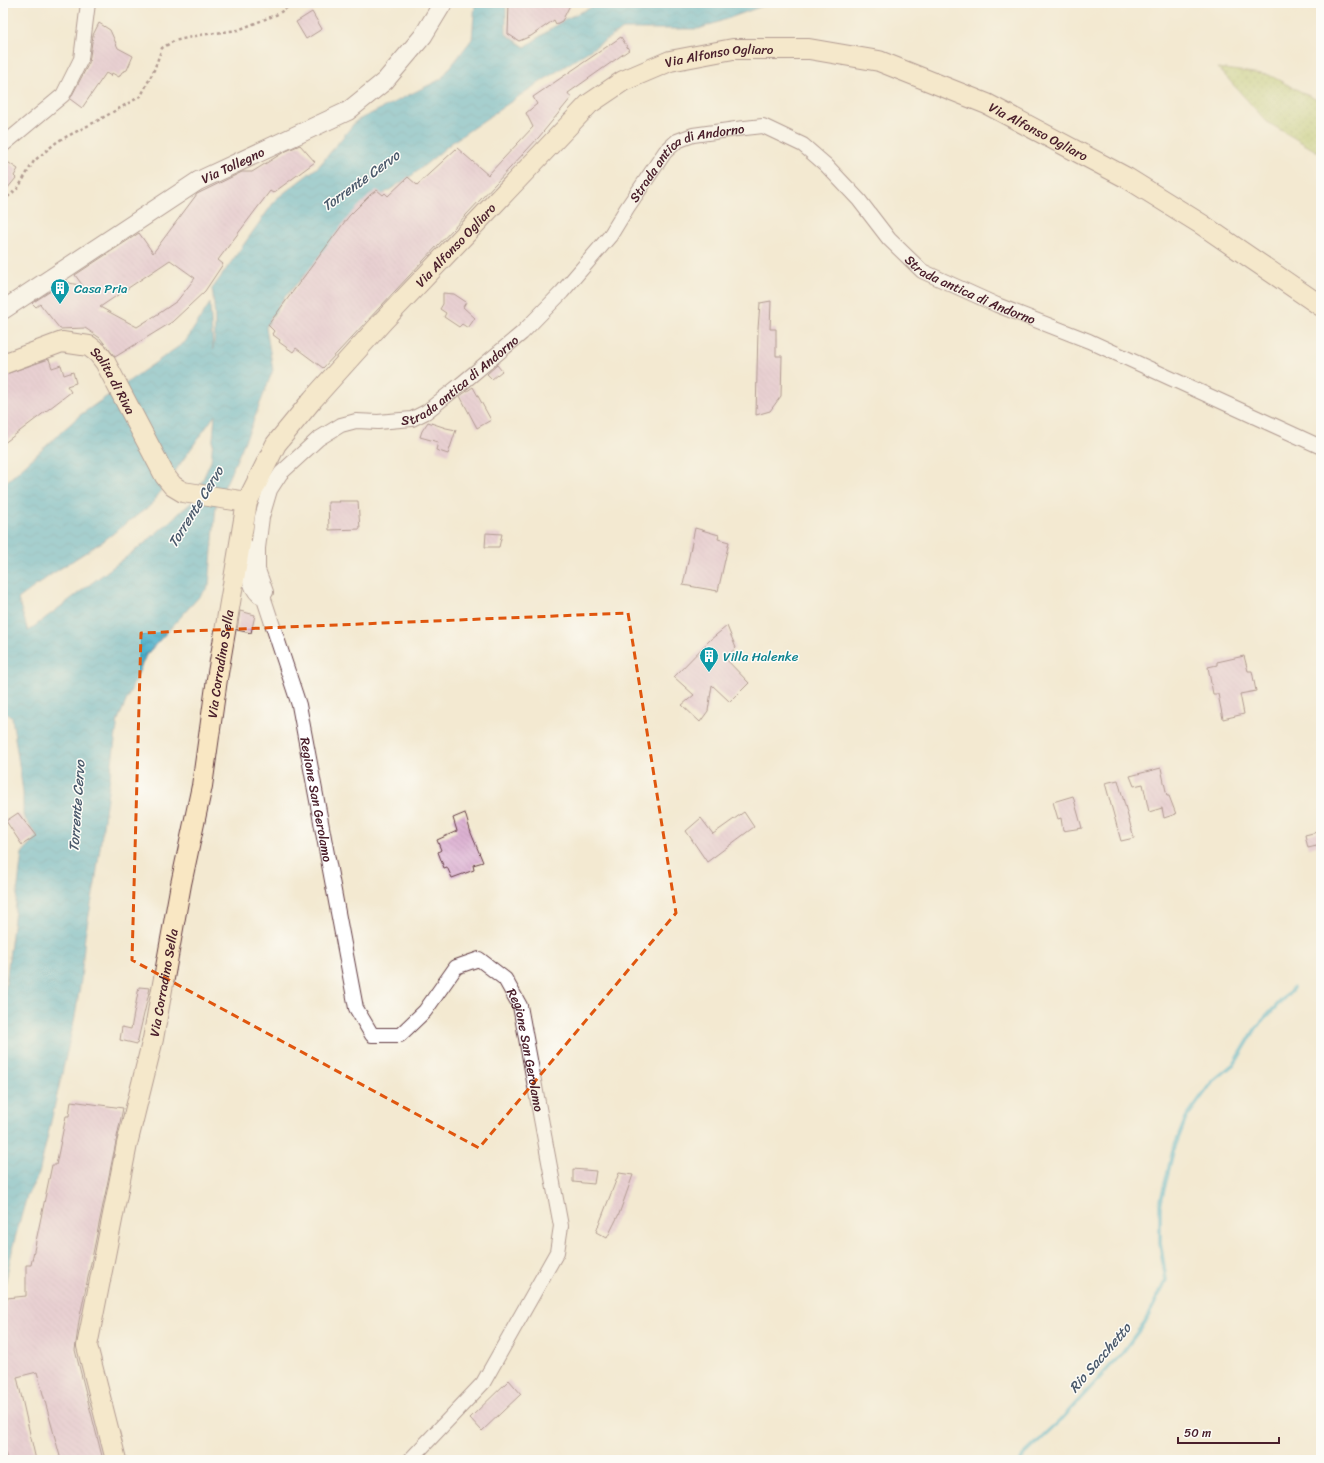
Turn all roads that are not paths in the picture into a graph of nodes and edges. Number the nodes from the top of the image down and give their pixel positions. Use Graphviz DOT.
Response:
graph roads {
  1 [pos="88,3"];
  2 [pos="443,3"];
  3 [pos="3,145"];
  4 [pos="1321,306"];
  5 [pos="3,310"];
  6 [pos="3,364"];
  7 [pos="1321,447"];
  8 [pos="240,501"];
  9 [pos="244,523"];
  10 [pos="264,591"];
  11 [pos="116,1460"];
  12 [pos="410,1460"];
  1 -- 3 [label="street"];
  2 -- 5 [label="street, Via Tollegno"];
  4 -- 8 [label="main road, Via Alfonso Ogliaro"];
  6 -- 8 [label="main road, Salita di Riva"];
  7 -- 10 [label="street, Strada antica di Andorno"];
  8 -- 9 [label="main road, Via Corradino Sella"];
  9 -- 10 [label="street"];
  9 -- 11 [label="main road, Via Corradino Sella"];
  10 -- 12 [label="street, Regione San Gerolamo"];
}
